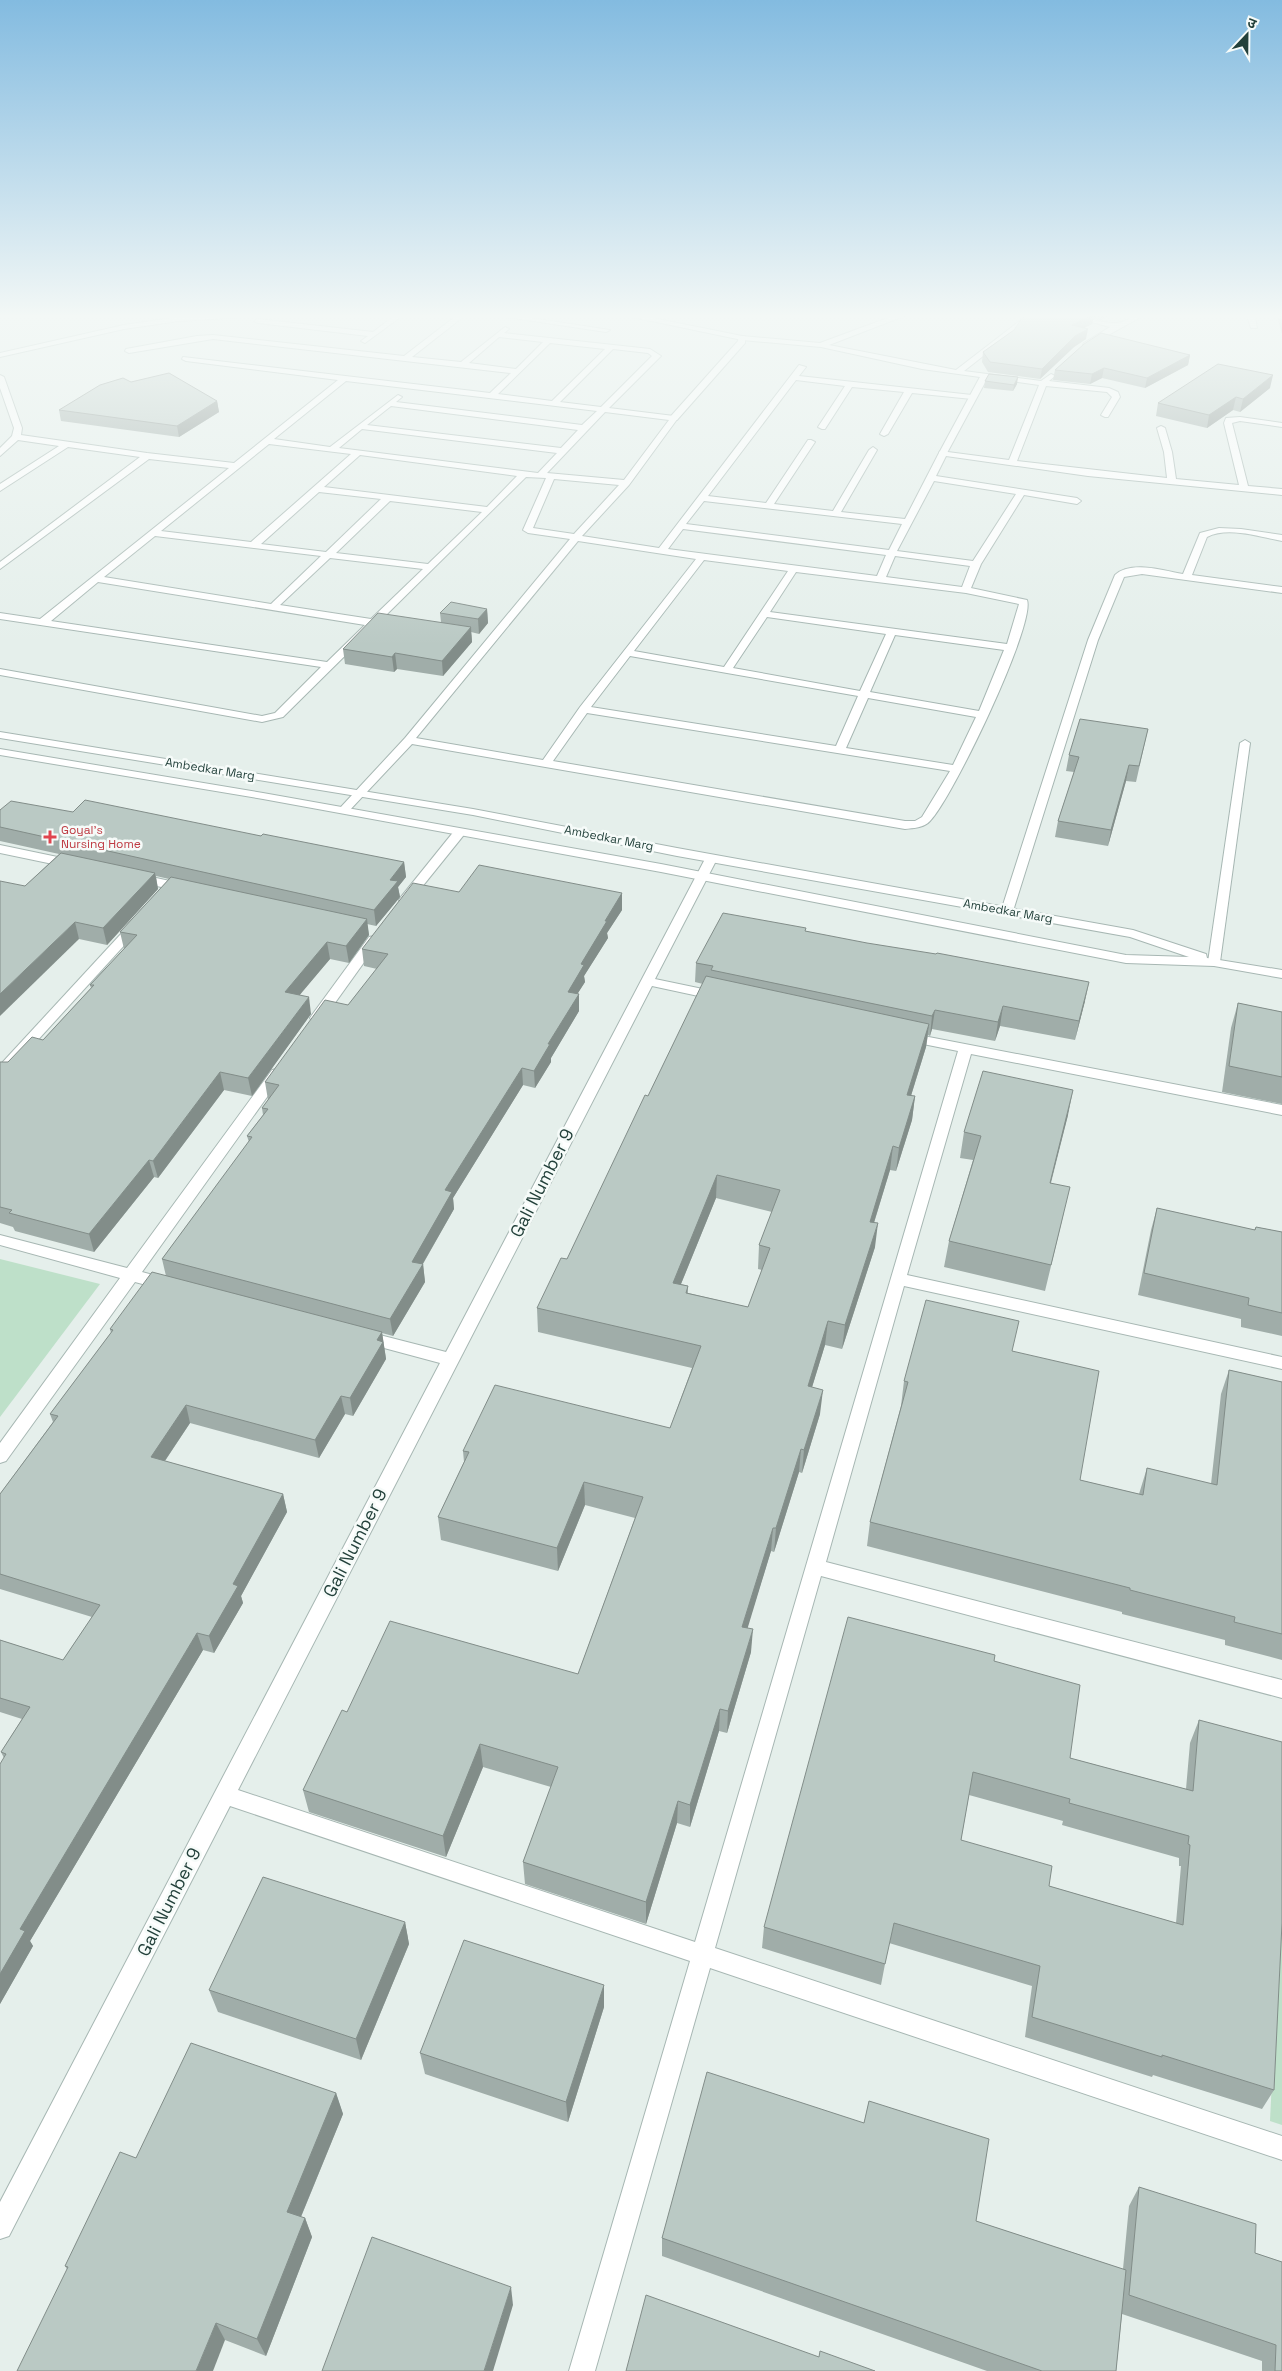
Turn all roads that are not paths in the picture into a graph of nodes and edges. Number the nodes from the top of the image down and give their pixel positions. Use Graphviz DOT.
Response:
graph roads {
  1 [pos="16,424"];
  2 [pos="288,424"];
  3 [pos="366,424"];
  4 [pos="549,424"];
  5 [pos="588,424"];
  6 [pos="670,424"];
  7 [pos="759,424"];
  8 [pos="890,424"];
  9 [pos="958,424"];
  10 [pos="1028,424"];
  11 [pos="1228,424"];
  12 [pos="362,427"];
  13 [pos="584,428"];
  14 [pos="1161,428"];
  15 [pos="884,434"];
  16 [pos="16,437"];
  17 [pos="267,441"];
  18 [pos="811,442"];
  19 [pos="66,446"];
  20 [pos="332,449"];
  21 [pos="873,450"];
  22 [pos="563,451"];
  23 [pos="0,453"];
  24 [pos="358,453"];
  25 [pos="943,453"];
  26 [pos="147,456"];
  27 [pos="1012,463"];
  28 [pos="236,466"];
  29 [pos="524,474"];
  30 [pos="541,475"];
  31 [pos="551,476"];
  32 [pos="932,478"];
  33 [pos="1172,480"];
  34 [pos="626,483"];
  35 [pos="0,488"];
  36 [pos="1244,488"];
  37 [pos="318,489"];
  38 [pos="1022,491"];
  39 [pos="1282,492"];
  40 [pos="389,497"];
  41 [pos="702,498"];
  42 [pos="1077,501"];
  43 [pos="768,506"];
  44 [pos="489,510"];
  45 [pos="836,514"];
  46 [pos="907,522"];
  47 [pos="680,526"];
  48 [pos="152,533"];
  49 [pos="577,536"];
  50 [pos="1282,538"];
  51 [pos="254,545"];
  52 [pos="662,550"];
  53 [pos="329,554"];
  54 [pos="890,554"];
  55 [pos="702,557"];
  56 [pos="976,564"];
  57 [pos="0,566"];
  58 [pos="430,567"];
  59 [pos="794,568"];
  60 [pos="1187,577"];
  61 [pos="96,578"];
  62 [pos="881,578"];
  63 [pos="966,590"];
  64 [pos="1282,590"];
  65 [pos="274,606"];
  66 [pos="764,614"];
  67 [pos="0,616"];
  68 [pos="44,621"];
  69 [pos="375,623"];
  70 [pos="394,626"];
  71 [pos="892,631"];
  72 [pos="1011,648"];
  73 [pos="628,653"];
  74 [pos="328,666"];
  75 [pos="727,670"];
  76 [pos="0,672"];
  77 [pos="864,695"];
  78 [pos="584,709"];
  79 [pos="981,715"];
  80 [pos="0,735"];
  81 [pos="409,740"];
  82 [pos="1245,743"];
  83 [pos="839,751"];
  84 [pos="0,752"];
  85 [pos="546,764"];
  86 [pos="957,769"];
  87 [pos="360,794"];
  88 [pos="344,810"];
  89 [pos="459,833"];
  90 [pos="0,849"];
  91 [pos="711,858"];
  92 [pos="86,867"];
  93 [pos="124,875"];
  94 [pos="702,876"];
  95 [pos="172,886"];
  96 [pos="201,892"];
  97 [pos="159,900"];
  98 [pos="398,909"];
  99 [pos="1007,911"];
  100 [pos="146,914"];
  101 [pos="379,929"];
  102 [pos="1214,962"];
  103 [pos="1282,974"];
  104 [pos="648,981"];
  105 [pos="726,998"];
  106 [pos="310,1028"];
  107 [pos="898,1035"];
  108 [pos="965,1049"];
  109 [pos="287,1060"];
  110 [pos="0,1073"];
  111 [pos="1282,1110"];
  112 [pos="0,1240"];
  113 [pos="131,1275"];
  114 [pos="899,1279"];
  115 [pos="179,1287"];
  116 [pos="351,1333"];
  117 [pos="450,1360"];
  118 [pos="1282,1363"];
  119 [pos="0,1456"];
  120 [pos="815,1567"];
  121 [pos="1282,1690"];
  122 [pos="224,1795"];
  123 [pos="703,1954"];
  124 [pos="1282,2148"];
  125 [pos="0,2227"];
  126 [pos="582,2371"];
  1 -- 16 [label="street"];
  2 -- 17 [label="street"];
  3 -- 12 [label="street"];
  4 -- 13 [label="street"];
  5 -- 13 [label="street"];
  6 -- 34 [label="street"];
  7 -- 41 [label="street"];
  8 -- 15 [label="street"];
  9 -- 25 [label="street"];
  10 -- 27 [label="street"];
  11 -- 36 [label="street"];
  12 -- 20 [label="street"];
  12 -- 22 [label="street"];
  13 -- 22 [label="street"];
  14 -- 33 [label="street"];
  16 -- 19 [label="street"];
  16 -- 23 [label="street"];
  17 -- 20 [label="street"];
  17 -- 28 [label="street"];
  18 -- 43 [label="street"];
  19 -- 26 [label="street"];
  19 -- 35 [label="street"];
  20 -- 24 [label="street"];
  21 -- 45 [label="street"];
  22 -- 30 [label="street"];
  24 -- 29 [label="street"];
  24 -- 37 [label="street"];
  25 -- 27 [label="street"];
  25 -- 32 [label="street"];
  26 -- 28 [label="street"];
  26 -- 57 [label="street"];
  27 -- 33 [label="street"];
  28 -- 48 [label="street"];
  29 -- 30 [label="street"];
  29 -- 44 [label="street"];
  30 -- 31 [label="street"];
  31 -- 34 [label="street"];
  31 -- 49 [label="street"];
  32 -- 38 [label="street"];
  32 -- 46 [label="street"];
  33 -- 36 [label="street"];
  34 -- 49 [label="street"];
  36 -- 39 [label="street"];
  37 -- 40 [label="street"];
  37 -- 51 [label="street"];
  38 -- 42 [label="street"];
  38 -- 56 [label="street"];
  40 -- 44 [label="street"];
  40 -- 53 [label="street"];
  41 -- 43 [label="street"];
  41 -- 47 [label="street"];
  43 -- 45 [label="street"];
  44 -- 58 [label="street"];
  45 -- 46 [label="street"];
  46 -- 54 [label="street"];
  47 -- 52 [label="street"];
  47 -- 54 [label="street"];
  48 -- 51 [label="street"];
  48 -- 61 [label="street"];
  49 -- 52 [label="street"];
  49 -- 81 [label="street"];
  50 -- 60 [label="street"];
  51 -- 53 [label="street"];
  52 -- 55 [label="street"];
  53 -- 58 [label="street"];
  53 -- 65 [label="street"];
  54 -- 56 [label="street"];
  54 -- 62 [label="street"];
  55 -- 59 [label="street"];
  55 -- 73 [label="street"];
  56 -- 63 [label="street"];
  58 -- 69 [label="street"];
  59 -- 62 [label="street"];
  59 -- 66 [label="street"];
  60 -- 64 [label="street"];
  60 -- 99 [label="street"];
  61 -- 65 [label="street"];
  61 -- 68 [label="street"];
  62 -- 63 [label="street"];
  63 -- 72 [label="street"];
  65 -- 69 [label="street"];
  66 -- 71 [label="street"];
  66 -- 75 [label="street"];
  67 -- 68 [label="street"];
  68 -- 74 [label="street"];
  69 -- 70 [label="street"];
  69 -- 74 [label="street"];
  71 -- 72 [label="street"];
  71 -- 77 [label="street"];
  72 -- 79 [label="street"];
  73 -- 75 [label="street"];
  73 -- 78 [label="street"];
  74 -- 76 [label="street"];
  75 -- 77 [label="street"];
  77 -- 79 [label="street"];
  77 -- 83 [label="street"];
  78 -- 83 [label="street"];
  78 -- 85 [label="street"];
  79 -- 86 [label="street"];
  80 -- 87 [label="street, Ambedkar Marg"];
  81 -- 85 [label="street"];
  81 -- 87 [label="street"];
  82 -- 102 [label="street"];
  83 -- 86 [label="street"];
  84 -- 88 [label="street, Ambedkar Marg"];
  85 -- 86 [label="street"];
  87 -- 88 [label="street"];
  87 -- 91 [label="street, Ambedkar Marg"];
  88 -- 89 [label="street, Ambedkar Marg"];
  89 -- 94 [label="street, Ambedkar Marg"];
  89 -- 98 [label="street"];
  90 -- 92 [label="street"];
  91 -- 94 [label="street, Gali Number 9"];
  91 -- 99 [label="street, Ambedkar Marg"];
  93 -- 95 [label="street"];
  94 -- 102 [label="street, Ambedkar Marg"];
  94 -- 104 [label="street, Gali Number 9"];
  95 -- 96 [label="street"];
  95 -- 97 [label="street"];
  99 -- 102 [label="street, Ambedkar Marg"];
  100 -- 110 [label="street"];
  101 -- 106 [label="street"];
  102 -- 103 [label="street, Ambedkar Marg"];
  104 -- 105 [label="street"];
  104 -- 117 [label="street, Gali Number 9"];
  107 -- 108 [label="street"];
  108 -- 111 [label="street"];
  108 -- 114 [label="street"];
  109 -- 113 [label="street"];
  112 -- 113 [label="street"];
  113 -- 115 [label="street"];
  113 -- 119 [label="street"];
  114 -- 118 [label="street"];
  114 -- 120 [label="street"];
  116 -- 117 [label="street"];
  117 -- 122 [label="street, Gali Number 9"];
  120 -- 121 [label="street"];
  120 -- 123 [label="street"];
  122 -- 123 [label="street"];
  122 -- 125 [label="street, Gali Number 9"];
  123 -- 124 [label="street"];
  123 -- 126 [label="street"];
}
